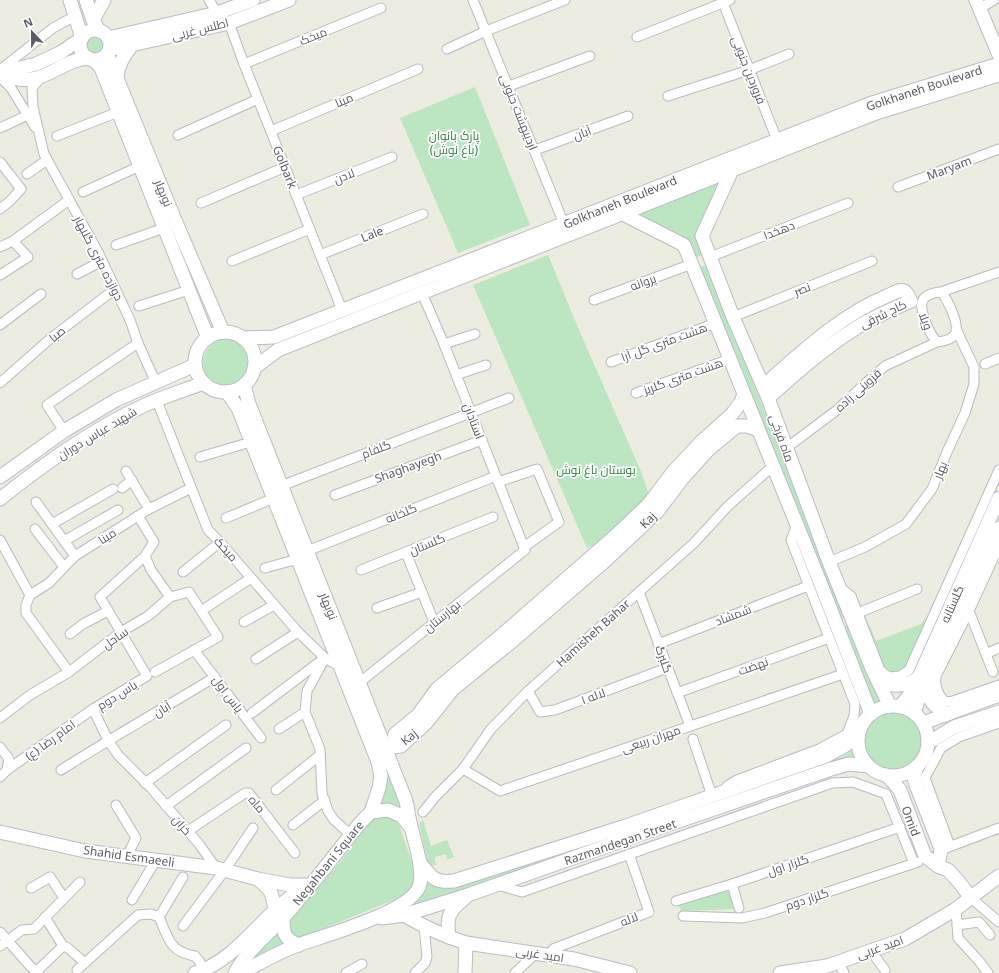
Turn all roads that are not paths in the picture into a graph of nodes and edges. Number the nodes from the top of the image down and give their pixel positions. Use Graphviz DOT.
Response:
graph roads {
  1 [pos="70,0"];
  2 [pos="86,0"];
  3 [pos="104,0"];
  4 [pos="209,0"];
  5 [pos="253,0"];
  6 [pos="289,0"];
  7 [pos="473,0"];
  8 [pos="565,0"];
  9 [pos="994,0"];
  10 [pos="725,1"];
  11 [pos="978,4"];
  12 [pos="381,8"];
  13 [pos="217,13"];
  14 [pos="75,16"];
  15 [pos="229,23"];
  16 [pos="486,31"];
  17 [pos="637,37"];
  18 [pos="82,38"];
  19 [pos="103,38"];
  20 [pos="132,45"];
  21 [pos="448,49"];
  22 [pos="789,54"];
  23 [pos="999,55"];
  24 [pos="590,56"];
  25 [pos="92,59"];
  26 [pos="244,64"];
  27 [pos="999,64"];
  28 [pos="418,69"];
  29 [pos="750,70"];
  30 [pos="0,74"];
  31 [pos="43,75"];
  32 [pos="999,75"];
  33 [pos="117,78"];
  34 [pos="509,86"];
  35 [pos="668,96"];
  36 [pos="258,99"];
  37 [pos="118,112"];
  38 [pos="28,115"];
  39 [pos="628,116"];
  40 [pos="0,128"];
  41 [pos="271,131"];
  42 [pos="40,135"];
  43 [pos="178,135"];
  44 [pos="57,136"];
  45 [pos="777,140"];
  46 [pos="999,149"];
  47 [pos="534,150"];
  48 [pos="392,157"];
  49 [pos="47,160"];
  50 [pos="0,162"];
  51 [pos="140,166"];
  52 [pos="285,167"];
  53 [pos="732,170"];
  54 [pos="27,174"];
  55 [pos="898,187"];
  56 [pos="83,192"];
  57 [pos="296,195"];
  58 [pos="69,200"];
  59 [pos="201,203"];
  60 [pos="848,203"];
  61 [pos="0,209"];
  62 [pos="423,214"];
  63 [pos="623,214"];
  64 [pos="564,224"];
  65 [pos="164,228"];
  66 [pos="310,229"];
  67 [pos="13,241"];
  68 [pos="116,245"];
  69 [pos="0,247"];
  70 [pos="320,255"];
  71 [pos="710,257"];
  72 [pos="102,261"];
  73 [pos="232,261"];
  74 [pos="872,261"];
  75 [pos="692,264"];
  76 [pos="999,272"];
  77 [pos="78,274"];
  78 [pos="0,275"];
  79 [pos="115,289"];
  80 [pos="189,290"];
  81 [pos="941,292"];
  82 [pos="422,293"];
  83 [pos="41,294"];
  84 [pos="594,300"];
  85 [pos="139,306"];
  86 [pos="342,310"];
  87 [pos="733,317"];
  88 [pos="716,323"];
  89 [pos="0,325"];
  90 [pos="957,331"];
  91 [pos="223,332"];
  92 [pos="475,334"];
  93 [pos="208,338"];
  94 [pos="243,338"];
  95 [pos="937,342"];
  96 [pos="138,343"];
  97 [pos="444,344"];
  98 [pos="999,358"];
  99 [pos="730,359"];
  100 [pos="611,362"];
  101 [pos="985,364"];
  102 [pos="195,365"];
  103 [pos="486,365"];
  104 [pos="254,368"];
  105 [pos="456,375"];
  106 [pos="1,380"];
  107 [pos="156,383"];
  108 [pos="203,383"];
  109 [pos="244,386"];
  110 [pos="226,392"];
  111 [pos="765,392"];
  112 [pos="636,393"];
  113 [pos="744,394"];
  114 [pos="509,398"];
  115 [pos="156,401"];
  116 [pos="471,413"];
  117 [pos="734,420"];
  118 [pos="758,430"];
  119 [pos="64,431"];
  120 [pos="482,440"];
  121 [pos="251,442"];
  122 [pos="786,449"];
  123 [pos="200,457"];
  124 [pos="773,466"];
  125 [pos="999,470"];
  126 [pos="126,471"];
  127 [pos="0,477"];
  128 [pos="497,479"];
  129 [pos="132,480"];
  130 [pos="281,486"];
  131 [pos="192,488"];
  132 [pos="335,495"];
  133 [pos="274,498"];
  134 [pos="999,498"];
  135 [pos="0,499"];
  136 [pos="36,502"];
  137 [pos="149,509"];
  138 [pos="118,510"];
  139 [pos="138,516"];
  140 [pos="226,518"];
  141 [pos="493,518"];
  142 [pos="52,524"];
  143 [pos="797,525"];
  144 [pos="999,528"];
  145 [pos="35,529"];
  146 [pos="0,540"];
  147 [pos="64,541"];
  148 [pos="220,542"];
  149 [pos="999,546"];
  150 [pos="524,548"];
  151 [pos="406,553"];
  152 [pos="302,555"];
  153 [pos="75,556"];
  154 [pos="145,556"];
  155 [pos="996,560"];
  156 [pos="829,562"];
  157 [pos="64,567"];
  158 [pos="265,568"];
  159 [pos="361,570"];
  160 [pos="183,572"];
  161 [pos="251,578"];
  162 [pos="808,586"];
  163 [pos="917,589"];
  164 [pos="422,592"];
  165 [pos="639,592"];
  166 [pos="30,595"];
  167 [pos="170,597"];
  168 [pos="274,604"];
  169 [pos="376,608"];
  170 [pos="108,611"];
  171 [pos="201,611"];
  172 [pos="969,611"];
  173 [pos="855,615"];
  174 [pos="244,622"];
  175 [pos="434,622"];
  176 [pos="836,624"];
  177 [pos="121,632"];
  178 [pos="298,632"];
  179 [pos="70,634"];
  180 [pos="829,638"];
  181 [pos="658,644"];
  182 [pos="999,648"];
  183 [pos="194,650"];
  184 [pos="986,654"];
  185 [pos="325,658"];
  186 [pos="256,659"];
  187 [pos="341,667"];
  188 [pos="668,668"];
  189 [pos="873,671"];
  190 [pos="69,672"];
  191 [pos="156,672"];
  192 [pos="993,672"];
  193 [pos="843,674"];
  194 [pos="215,677"];
  195 [pos="922,680"];
  196 [pos="359,683"];
  197 [pos="999,685"];
  198 [pos="528,691"];
  199 [pos="677,693"];
  200 [pos="999,695"];
  201 [pos="894,706"];
  202 [pos="93,709"];
  203 [pos="305,712"];
  204 [pos="914,712"];
  205 [pos="999,712"];
  206 [pos="252,713"];
  207 [pos="871,714"];
  208 [pos="948,714"];
  209 [pos="0,718"];
  210 [pos="923,723"];
  211 [pos="999,723"];
  212 [pos="226,725"];
  213 [pos="690,726"];
  214 [pos="279,729"];
  215 [pos="860,730"];
  216 [pos="262,738"];
  217 [pos="693,739"];
  218 [pos="108,740"];
  219 [pos="928,743"];
  220 [pos="0,747"];
  221 [pos="246,748"];
  222 [pos="386,754"];
  223 [pos="320,755"];
  224 [pos="869,766"];
  225 [pos="917,766"];
  226 [pos="463,769"];
  227 [pos="8,770"];
  228 [pos="61,770"];
  229 [pos="886,775"];
  230 [pos="0,777"];
  231 [pos="146,783"];
  232 [pos="276,790"];
  233 [pos="712,796"];
  234 [pos="324,800"];
  235 [pos="116,805"];
  236 [pos="166,806"];
  237 [pos="370,812"];
  238 [pos="423,812"];
  239 [pos="293,824"];
  240 [pos="253,828"];
  241 [pos="411,828"];
  242 [pos="900,828"];
  243 [pos="999,828"];
  244 [pos="0,832"];
  245 [pos="188,832"];
  246 [pos="351,834"];
  247 [pos="945,848"];
  248 [pos="295,853"];
  249 [pos="629,854"];
  250 [pos="127,856"];
  251 [pos="156,860"];
  252 [pos="933,862"];
  253 [pos="420,864"];
  254 [pos="914,864"];
  255 [pos="220,869"];
  256 [pos="999,876"];
  257 [pos="183,877"];
  258 [pos="258,879"];
  259 [pos="80,882"];
  260 [pos="310,882"];
  261 [pos="732,884"];
  262 [pos="498,885"];
  263 [pos="31,888"];
  264 [pos="468,895"];
  265 [pos="64,898"];
  266 [pos="971,898"];
  267 [pos="132,900"];
  268 [pos="676,901"];
  269 [pos="739,908"];
  270 [pos="956,909"];
  271 [pos="279,914"];
  272 [pos="404,915"];
  273 [pos="683,916"];
  274 [pos="45,917"];
  275 [pos="158,917"];
  276 [pos="371,920"];
  277 [pos="999,922"];
  278 [pos="957,925"];
  279 [pos="182,926"];
  280 [pos="424,927"];
  281 [pos="0,932"];
  282 [pos="990,935"];
  283 [pos="449,937"];
  284 [pos="4,943"];
  285 [pos="466,943"];
  286 [pos="299,945"];
  287 [pos="63,946"];
  288 [pos="553,949"];
  289 [pos="871,951"];
  290 [pos="535,954"];
  291 [pos="270,957"];
  292 [pos="85,963"];
  293 [pos="362,964"];
  294 [pos="841,968"];
  295 [pos="78,970"];
  296 [pos="885,970"];
  297 [pos="609,971"];
  298 [pos="809,971"];
  299 [pos="37,972"];
  300 [pos="199,972"];
  301 [pos="235,973"];
  302 [pos="241,973"];
  303 [pos="257,973"];
  304 [pos="346,973"];
  305 [pos="416,973"];
  306 [pos="465,973"];
  307 [pos="515,973"];
  308 [pos="630,973"];
  309 [pos="780,973"];
  310 [pos="988,973"];
  1 -- 14 [label="main road"];
  2 -- 19 [label="main road, نوبهار"];
  3 -- 19 [label="main road"];
  4 -- 13 [label="street"];
  5 -- 13 [label="main road, اطلس غربی"];
  6 -- 15 [label="main road, اطلس غربی"];
  7 -- 16 [label="street, اردیبهشت جنوبی"];
  8 -- 16 [label="street"];
  9 -- 11 [label="street"];
  10 -- 17 [label="street"];
  10 -- 29 [label="street, فروردین جنوبی"];
  11 -- 23 [label="main road"];
  12 -- 26 [label="street, میخک"];
  13 -- 19 [label="main road, اطلس غربی"];
  14 -- 18 [label="main road"];
  14 -- 30 [label="street"];
  15 -- 20 [label="main road, اطلس غربی"];
  15 -- 26 [label="street, Golbark"];
  16 -- 21 [label="street"];
  16 -- 34 [label="street, اردیبهشت جنوبی"];
  18 -- 19 [label="main road"];
  18 -- 25 [label="main road"];
  18 -- 30 [label="main road"];
  19 -- 20 [label="main road, اطلس غربی"];
  19 -- 25 [label="main road"];
  19 -- 33 [label="main road, نوبهار"];
  20 -- 33 [label="main road"];
  22 -- 29 [label="street"];
  24 -- 34 [label="street"];
  25 -- 31 [label="main road"];
  25 -- 37 [label="main road, نوبهار"];
  26 -- 36 [label="street, Golbark"];
  27 -- 45 [label="main road, Golkhaneh Boulevard"];
  28 -- 41 [label="street, مینا"];
  29 -- 35 [label="street"];
  29 -- 45 [label="street, فروردین جنوبی"];
  30 -- 31 [label="main road"];
  30 -- 38 [label="street"];
  31 -- 42 [label="street, دوازده متری گلبهار"];
  32 -- 53 [label="main road, Golkhaneh Boulevard"];
  33 -- 91 [label="main road, نوبهار"];
  34 -- 47 [label="street, اردیبهشت جنوبی"];
  36 -- 41 [label="street, Golbark"];
  36 -- 43 [label="street"];
  37 -- 44 [label="street"];
  37 -- 51 [label="main road, نوبهار"];
  38 -- 40 [label="street"];
  38 -- 42 [label="street"];
  39 -- 47 [label="street, آبان"];
  41 -- 52 [label="street, Golbark"];
  42 -- 49 [label="street, دوازده متری گلبهار"];
  45 -- 64 [label="main road, Golkhaneh Boulevard"];
  46 -- 55 [label="street, Maryam"];
  47 -- 64 [label="street, اردیبهشت جنوبی"];
  48 -- 57 [label="street, لادن"];
  49 -- 54 [label="street"];
  49 -- 58 [label="street, دوازده متری گلبهار"];
  50 -- 61 [label="street"];
  51 -- 56 [label="street"];
  51 -- 65 [label="main road, نوبهار"];
  52 -- 57 [label="street, Golbark"];
  52 -- 59 [label="street"];
  53 -- 63 [label="main road, Golkhaneh Boulevard"];
  53 -- 71 [label="main road, ماه فرخی"];
  57 -- 66 [label="street, Golbark"];
  58 -- 67 [label="street"];
  58 -- 72 [label="street, دوازده متری گلبهار"];
  60 -- 71 [label="street, دهخدا"];
  62 -- 70 [label="street, Lale"];
  63 -- 75 [label="main road, ماه فرخی"];
  63 -- 82 [label="main road, Golkhaneh Boulevard"];
  64 -- 86 [label="main road, Golkhaneh Boulevard"];
  65 -- 68 [label="street"];
  65 -- 80 [label="main road, نوبهار"];
  66 -- 70 [label="street, Golbark"];
  66 -- 73 [label="street"];
  67 -- 69 [label="street"];
  67 -- 78 [label="street"];
  70 -- 86 [label="street, Golbark"];
  71 -- 75 [label="main road"];
  71 -- 87 [label="main road, ماه فرخی"];
  72 -- 77 [label="street"];
  72 -- 79 [label="street, دوازده متری گلبهار"];
  74 -- 87 [label="street, نصر"];
  75 -- 84 [label="street, پروانه"];
  75 -- 88 [label="main road, ماه فرخی"];
  76 -- 81 [label="street, ویلا"];
  79 -- 96 [label="street, دوازده متری گلبهار"];
  79 -- 106 [label="street, صبا"];
  80 -- 85 [label="street"];
  80 -- 93 [label="main road, نوبهار"];
  81 -- 90 [label="street"];
  81 -- 95 [label="street, ویلا"];
  82 -- 97 [label="street, استادان"];
  82 -- 104 [label="main road, Golkhaneh Boulevard"];
  83 -- 89 [label="street"];
  86 -- 94 [label="main road, Golkhaneh Boulevard"];
  87 -- 111 [label="main road, ماه فرخی"];
  88 -- 99 [label="main road, ماه فرخی"];
  88 -- 100 [label="street, هشت متری گل آرا"];
  90 -- 95 [label="street, ویلا"];
  90 -- 156 [label="street, بهار"];
  91 -- 93 [label="main road"];
  91 -- 94 [label="main road"];
  92 -- 97 [label="street"];
  93 -- 102 [label="main road"];
  94 -- 104 [label="main road"];
  95 -- 122 [label="street, قزوینی زاده"];
  96 -- 107 [label="street, دوازده متری گلبهار"];
  96 -- 119 [label="street"];
  97 -- 105 [label="street, استادان"];
  98 -- 101 [label="street"];
  99 -- 112 [label="street, هشت متری گلریز"];
  99 -- 113 [label="main road, ماه فرخی"];
  102 -- 107 [label="main road, شهید عباس دوران"];
  102 -- 108 [label="main road"];
  103 -- 105 [label="street"];
  104 -- 109 [label="main road"];
  105 -- 116 [label="street, استادان"];
  107 -- 119 [label="main road, شهید عباس دوران"];
  108 -- 110 [label="main road"];
  108 -- 115 [label="main road, شهید عباس دوران"];
  109 -- 110 [label="main road"];
  109 -- 130 [label="main road, نوبهار"];
  110 -- 121 [label="main road, نوبهار"];
  111 -- 111 [label="main road, کاج شرقی"];
  111 -- 122 [label="main road, ماه فرخی"];
  113 -- 117 [label="main road, Kaj"];
  113 -- 118 [label="main road, ماه فرخی"];
  114 -- 116 [label="street, گلفام"];
  115 -- 131 [label="street, میخک"];
  115 -- 135 [label="main road, شهید عباس دوران"];
  116 -- 120 [label="street, استادان"];
  116 -- 130 [label="street, گلفام"];
  117 -- 118 [label="main road"];
  117 -- 222 [label="main road, Kaj"];
  118 -- 124 [label="main road, ماه فرخی"];
  119 -- 127 [label="main road, شهید عباس دوران"];
  120 -- 128 [label="street, استادان"];
  120 -- 132 [label="street, Shaghayegh"];
  121 -- 123 [label="street"];
  121 -- 133 [label="main road, نوبهار"];
  122 -- 156 [label="main road, ماه فرخی"];
  124 -- 143 [label="main road, ماه فرخی"];
  124 -- 165 [label="street, Hamisheh Bahar"];
  125 -- 173 [label="street"];
  126 -- 129 [label="street"];
  128 -- 150 [label="street, استادان"];
  128 -- 150 [label="street, بهارستان"];
  128 -- 152 [label="street, گلخانه"];
  129 -- 137 [label="street"];
  129 -- 142 [label="street"];
  130 -- 152 [label="main road, نوبهار"];
  131 -- 137 [label="street, مینا"];
  131 -- 148 [label="street, میخک"];
  133 -- 140 [label="street"];
  133 -- 152 [label="main road, نوبهار"];
  134 -- 195 [label="main road, گلستانه"];
  136 -- 142 [label="street"];
  137 -- 139 [label="street, مینا"];
  138 -- 147 [label="street"];
  139 -- 153 [label="street, مینا"];
  139 -- 154 [label="street"];
  141 -- 151 [label="street, گلستان"];
  142 -- 147 [label="street"];
  143 -- 162 [label="street"];
  143 -- 176 [label="main road, ماه فرخی"];
  144 -- 195 [label="main road"];
  145 -- 157 [label="street"];
  146 -- 166 [label="street"];
  147 -- 153 [label="street"];
  148 -- 160 [label="street"];
  148 -- 161 [label="street, میخک"];
  149 -- 155 [label="street"];
  150 -- 175 [label="street, بهارستان"];
  151 -- 159 [label="street, گلستان"];
  151 -- 164 [label="street"];
  152 -- 158 [label="street, گلخانه"];
  152 -- 187 [label="main road, نوبهار"];
  152 -- 196 [label="main road, نوبهار"];
  153 -- 157 [label="street, مینا"];
  154 -- 167 [label="street"];
  154 -- 170 [label="street"];
  155 -- 172 [label="street"];
  156 -- 173 [label="main road, ماه فرخی"];
  157 -- 166 [label="street, مینا"];
  161 -- 168 [label="street, میخک"];
  161 -- 171 [label="street"];
  162 -- 180 [label="street"];
  162 -- 181 [label="street, شمشاد"];
  163 -- 173 [label="street"];
  164 -- 169 [label="street"];
  164 -- 175 [label="street"];
  165 -- 181 [label="street, گلبرگ"];
  165 -- 198 [label="street, Hamisheh Bahar"];
  166 -- 190 [label="street"];
  167 -- 171 [label="street, ساحل"];
  167 -- 177 [label="street, ساحل"];
  168 -- 174 [label="street"];
  168 -- 178 [label="street, میخک"];
  170 -- 177 [label="street"];
  170 -- 179 [label="street"];
  171 -- 183 [label="street, ساحل"];
  172 -- 184 [label="street"];
  172 -- 197 [label="street"];
  173 -- 176 [label="main road"];
  173 -- 189 [label="main road, ماه فرخی"];
  175 -- 196 [label="street, بهارستان"];
  176 -- 207 [label="main road, ماه فرخی"];
  177 -- 190 [label="street, ساحل"];
  177 -- 202 [label="street, یاس دوم"];
  178 -- 185 [label="street, میخک"];
  178 -- 186 [label="street"];
  180 -- 193 [label="street"];
  180 -- 199 [label="street, نهضت"];
  181 -- 188 [label="street, گلبرگ"];
  182 -- 184 [label="street"];
  183 -- 191 [label="street"];
  183 -- 194 [label="street, یاس اول"];
  184 -- 192 [label="street"];
  185 -- 187 [label="street, میخک"];
  185 -- 203 [label="street"];
  185 -- 206 [label="street"];
  187 -- 222 [label="main road, نوبهار"];
  188 -- 198 [label="street, لاله ۱"];
  188 -- 199 [label="street, گلبرگ"];
  189 -- 195 [label="main road"];
  189 -- 201 [label="main road, ماه فرخی"];
  190 -- 209 [label="street, ساحل"];
  193 -- 213 [label="street, مهران ربیعی"];
  193 -- 233 [label="street"];
  194 -- 216 [label="street, یاس اول"];
  194 -- 218 [label="street, آبان"];
  195 -- 201 [label="main road, گلستانه"];
  195 -- 204 [label="main road, گلستانه"];
  195 -- 208 [label="main road"];
  196 -- 222 [label="main road, نوبهار"];
  198 -- 226 [label="street, Hamisheh Bahar"];
  199 -- 213 [label="street, گلبرگ"];
  200 -- 208 [label="main road"];
  201 -- 204 [label="main road"];
  201 -- 207 [label="main road"];
  202 -- 218 [label="street, یاس دوم"];
  202 -- 227 [label="street, امام رضا (ع)"];
  203 -- 214 [label="street"];
  203 -- 223 [label="street"];
  204 -- 210 [label="main road"];
  205 -- 219 [label="main road"];
  207 -- 215 [label="main road"];
  208 -- 210 [label="main road"];
  210 -- 219 [label="main road"];
  211 -- 247 [label="street"];
  212 -- 231 [label="street"];
  213 -- 226 [label="street, مهران ربیعی"];
  215 -- 224 [label="main road"];
  215 -- 233 [label="main road, Razmandegan Street"];
  217 -- 233 [label="street"];
  218 -- 228 [label="street, آبان"];
  218 -- 231 [label="street, خزان"];
  219 -- 225 [label="main road"];
  220 -- 227 [label="street"];
  221 -- 236 [label="street"];
  222 -- 237 [label="main road, نوبهار"];
  222 -- 241 [label="main road, نوبهار"];
  223 -- 232 [label="street"];
  223 -- 234 [label="street"];
  224 -- 229 [label="main road"];
  224 -- 262 [label="main road, Razmandegan Street"];
  225 -- 229 [label="main road"];
  225 -- 247 [label="main road, Omid"];
  226 -- 238 [label="street, Hamisheh Bahar"];
  227 -- 230 [label="street"];
  229 -- 252 [label="main road, Omid"];
  231 -- 236 [label="street, خزان"];
  233 -- 253 [label="main road, Razmandegan Street"];
  234 -- 239 [label="street"];
  234 -- 246 [label="street"];
  235 -- 250 [label="street"];
  236 -- 245 [label="street, خزان"];
  237 -- 241 [label="main road, Negahbani Square"];
  237 -- 246 [label="main road, Negahbani Square"];
  240 -- 255 [label="street"];
  241 -- 253 [label="main road, Negahbani Square"];
  242 -- 249 [label="street"];
  242 -- 254 [label="street"];
  242 -- 261 [label="street, گلزار اول"];
  243 -- 247 [label="street"];
  244 -- 250 [label="main road, Shahid Esmaeeli"];
  245 -- 248 [label="street, ماه"];
  245 -- 255 [label="street, خزان"];
  246 -- 260 [label="main road, Negahbani Square"];
  247 -- 252 [label="main road"];
  249 -- 262 [label="street"];
  249 -- 288 [label="street, لاله"];
  250 -- 251 [label="main road, Shahid Esmaeeli"];
  251 -- 255 [label="main road, Shahid Esmaeeli"];
  251 -- 267 [label="street"];
  252 -- 254 [label="street, گلزار دوم"];
  252 -- 266 [label="main road"];
  253 -- 276 [label="main road, Negahbani Square"];
  254 -- 273 [label="street, گلزار دوم"];
  255 -- 258 [label="main road, Shahid Esmaeeli"];
  255 -- 279 [label="street"];
  256 -- 266 [label="main road, امید غربی"];
  257 -- 275 [label="street"];
  258 -- 260 [label="main road, Shahid Esmaeeli"];
  258 -- 271 [label="main road"];
  259 -- 265 [label="street"];
  260 -- 271 [label="main road, Negahbani Square"];
  261 -- 268 [label="street, گلزار اول"];
  261 -- 269 [label="street"];
  262 -- 264 [label="main road, Razmandegan Street"];
  263 -- 265 [label="street"];
  264 -- 272 [label="main road, Razmandegan Street"];
  264 -- 283 [label="main road"];
  265 -- 274 [label="street"];
  266 -- 270 [label="main road, امید غربی"];
  266 -- 277 [label="street"];
  270 -- 278 [label="street"];
  270 -- 289 [label="main road, امید غربی"];
  271 -- 286 [label="main road"];
  271 -- 300 [label="main road"];
  271 -- 301 [label="main road, Negahbani Square"];
  272 -- 276 [label="main road, Razmandegan Street"];
  272 -- 280 [label="main road, امید غربی"];
  274 -- 284 [label="street"];
  274 -- 287 [label="street"];
  275 -- 292 [label="street"];
  275 -- 300 [label="street"];
  276 -- 286 [label="main road, Negahbani Square"];
  278 -- 282 [label="street"];
  278 -- 310 [label="street"];
  280 -- 283 [label="main road, امید غربی"];
  280 -- 305 [label="street"];
  281 -- 284 [label="street"];
  283 -- 285 [label="main road, امید غربی"];
  284 -- 299 [label="street"];
  285 -- 290 [label="main road, امید غربی"];
  285 -- 306 [label="main road"];
  286 -- 291 [label="main road, Negahbani Square"];
  287 -- 292 [label="street"];
  287 -- 299 [label="street"];
  289 -- 294 [label="main road, امید غربی"];
  289 -- 296 [label="street"];
  290 -- 297 [label="main road, امید غربی"];
  290 -- 307 [label="street"];
  291 -- 302 [label="main road, Negahbani Square"];
  291 -- 303 [label="main road"];
  292 -- 295 [label="street"];
  293 -- 304 [label="street"];
  294 -- 298 [label="main road, امید غربی"];
  297 -- 308 [label="main road, امید غربی"];
  298 -- 309 [label="main road, امید غربی"];
}
